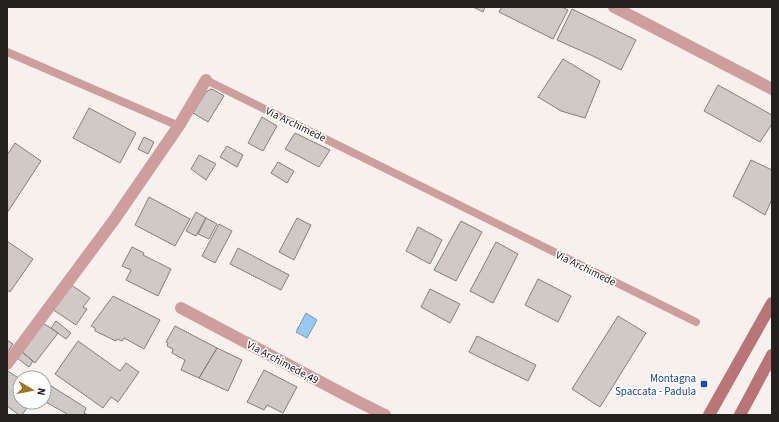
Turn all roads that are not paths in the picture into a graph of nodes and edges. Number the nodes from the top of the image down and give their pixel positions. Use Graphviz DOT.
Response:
graph roads {
  1 [pos="614,7"];
  2 [pos="7,52"];
  3 [pos="206,80"];
  4 [pos="772,89"];
  5 [pos="179,126"];
  6 [pos="772,303"];
  7 [pos="181,308"];
  8 [pos="696,322"];
  9 [pos="772,355"];
  10 [pos="7,364"];
  11 [pos="385,415"];
  12 [pos="709,415"];
  13 [pos="740,415"];
  1 -- 4 [label="street"];
  2 -- 5 [label="lane"];
  3 -- 5 [label="street, Via Archimede"];
  3 -- 8 [label="lane, Via Archimede"];
  5 -- 10 [label="street, Via Archimede"];
  6 -- 12 [label="main road"];
  7 -- 11 [label="street, Via Archimede,49"];
  9 -- 13 [label="main road"];
}
